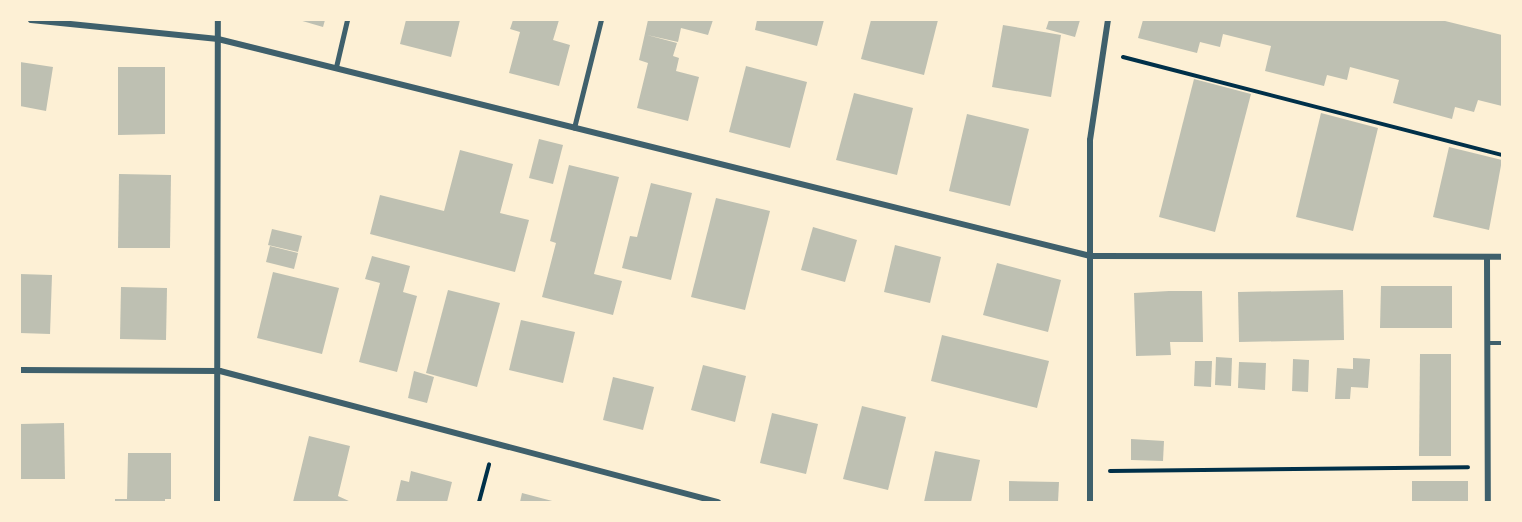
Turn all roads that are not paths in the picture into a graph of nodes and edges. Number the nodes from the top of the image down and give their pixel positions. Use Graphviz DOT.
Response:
graph roads {
  1 [pos="31,20"];
  2 [pos="218,20"];
  3 [pos="347,20"];
  4 [pos="601,20"];
  5 [pos="1108,20"];
  6 [pos="218,39"];
  7 [pos="336,67"];
  8 [pos="574,128"];
  9 [pos="1090,256"];
  10 [pos="1487,257"];
  11 [pos="1503,257"];
  12 [pos="1488,343"];
  13 [pos="1503,343"];
  14 [pos="20,370"];
  15 [pos="220,371"];
  16 [pos="217,502"];
  17 [pos="718,502"];
  18 [pos="1090,502"];
  19 [pos="1488,502"];
  1 -- 6 [label="street"];
  2 -- 6 [label="street"];
  3 -- 7 [label="lane"];
  4 -- 8 [label="lane"];
  5 -- 9 [label="street"];
  6 -- 7 [label="street"];
  6 -- 15 [label="street"];
  7 -- 8 [label="street"];
  8 -- 9 [label="street"];
  9 -- 10 [label="street"];
  9 -- 18 [label="street"];
  10 -- 11 [label="street"];
  10 -- 12 [label="street"];
  12 -- 13 [label="lane"];
  12 -- 19 [label="street"];
  14 -- 15 [label="street"];
  15 -- 16 [label="street"];
  15 -- 17 [label="street"];
}
